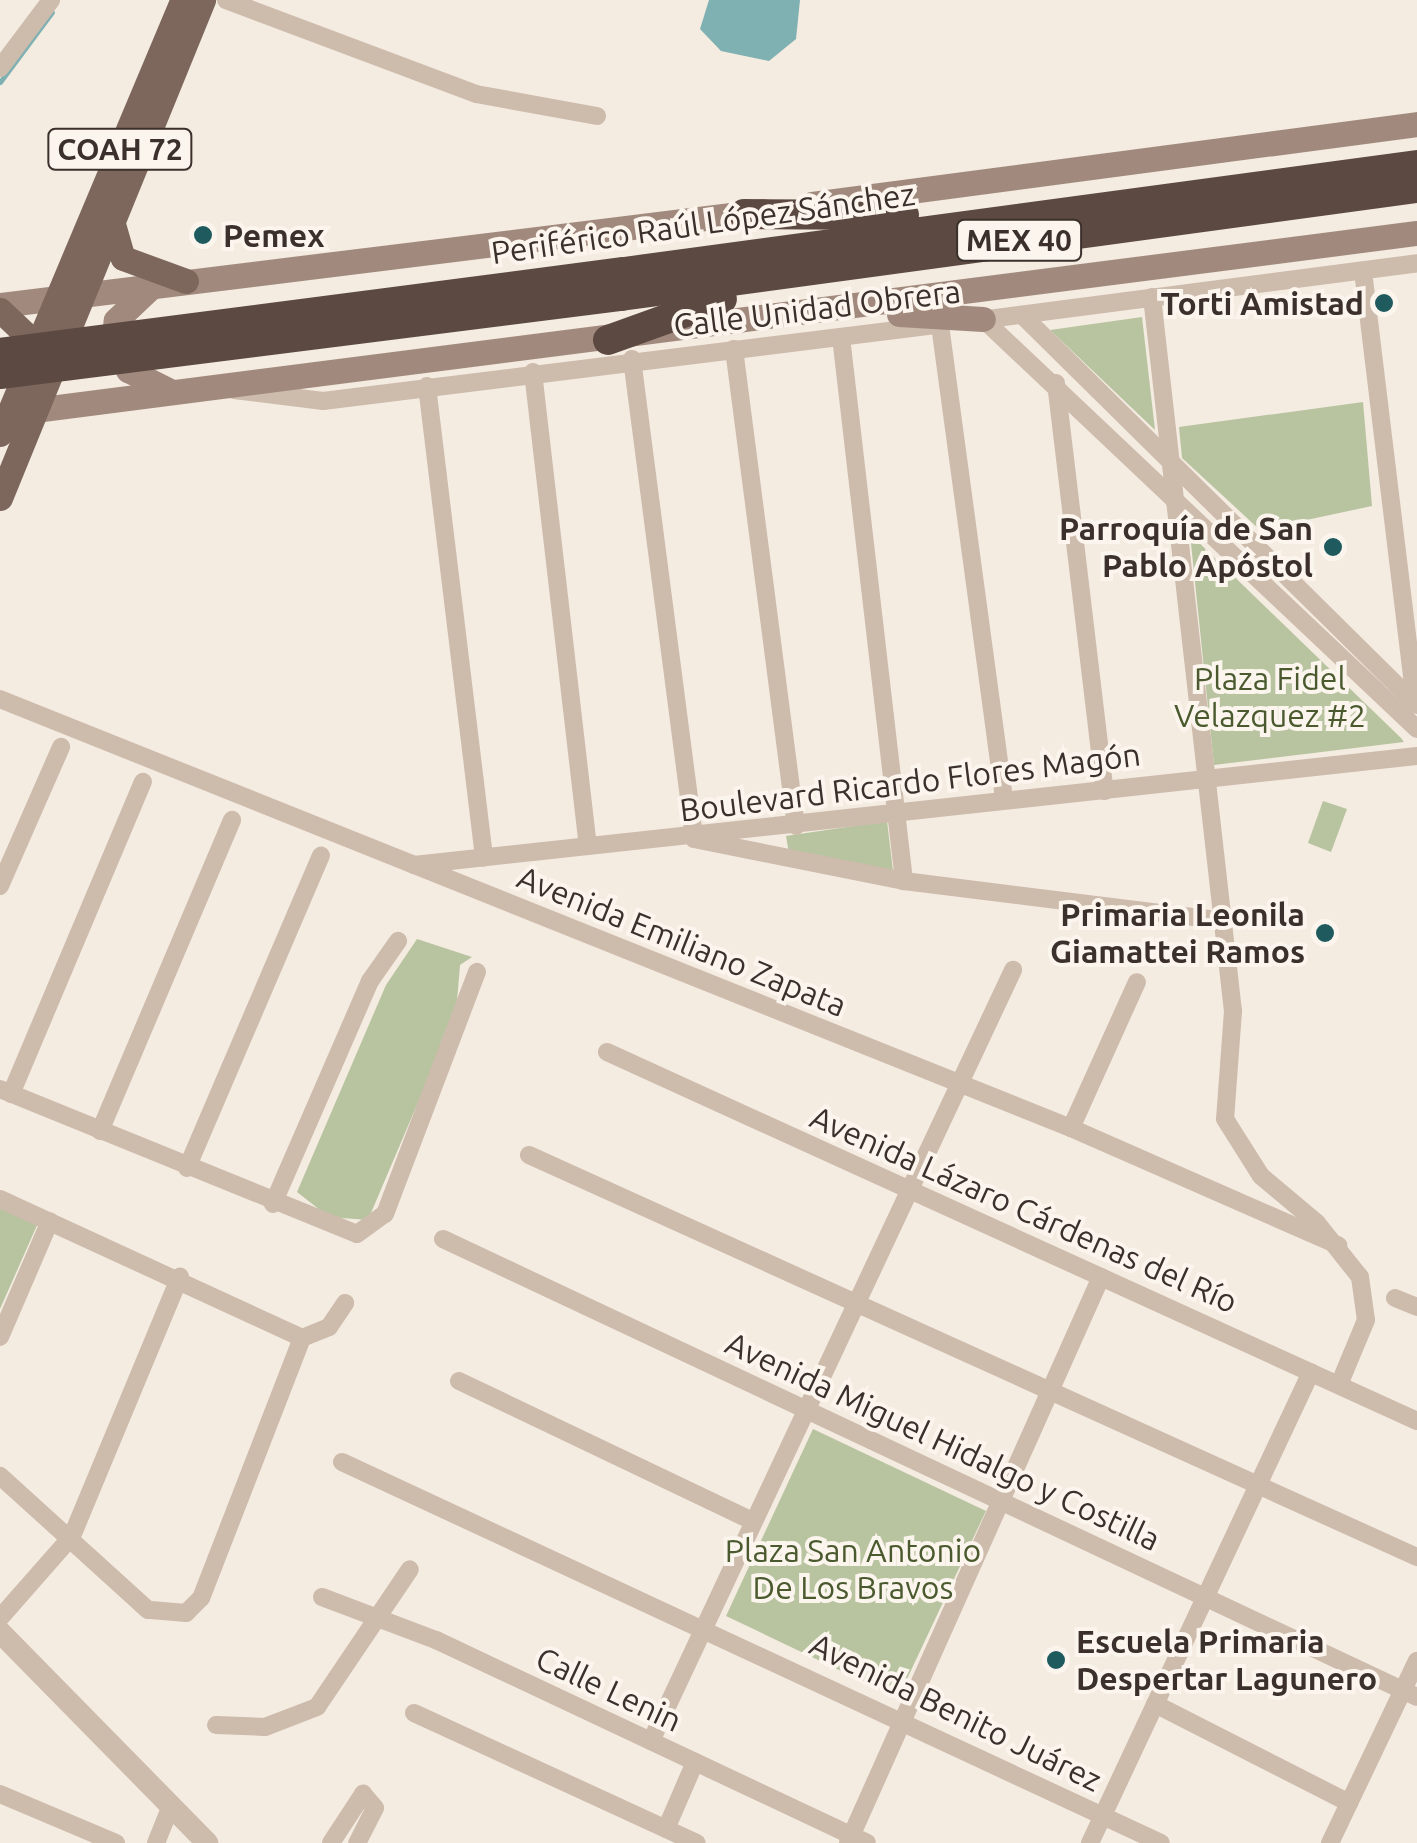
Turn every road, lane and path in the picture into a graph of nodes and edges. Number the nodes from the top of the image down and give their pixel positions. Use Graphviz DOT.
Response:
graph roads {
  1 [pos="51,0"];
  2 [pos="182,0"];
  3 [pos="203,0"];
  4 [pos="226,0"];
  5 [pos="0,68"];
  6 [pos="597,116"];
  7 [pos="1417,124"];
  8 [pos="1417,165"];
  9 [pos="1417,188"];
  10 [pos="744,214"];
  11 [pos="998,216"];
  12 [pos="113,223"];
  13 [pos="1417,233"];
  14 [pos="880,258"];
  15 [pos="1417,264"];
  16 [pos="1363,272"];
  17 [pos="186,281"];
  18 [pos="623,284"];
  19 [pos="152,286"];
  20 [pos="84,294"];
  21 [pos="56,298"];
  22 [pos="1152,298"];
  23 [pos="850,305"];
  24 [pos="0,308"];
  25 [pos="1022,315"];
  26 [pos="983,320"];
  27 [pos="940,325"];
  28 [pos="840,337"];
  29 [pos="36,344"];
  30 [pos="734,349"];
  31 [pos="620,350"];
  32 [pos="0,352"];
  33 [pos="533,372"];
  34 [pos="0,374"];
  35 [pos="1056,383"];
  36 [pos="427,386"];
  37 [pos="224,387"];
  38 [pos="174,393"];
  39 [pos="10,418"];
  40 [pos="1169,460"];
  41 [pos="1173,492"];
  42 [pos="0,498"];
  43 [pos="0,699"];
  44 [pos="1416,704"];
  45 [pos="1417,726"];
  46 [pos="61,747"];
  47 [pos="1417,756"];
  48 [pos="1208,778"];
  49 [pos="143,782"];
  50 [pos="1105,791"];
  51 [pos="1004,799"];
  52 [pos="896,811"];
  53 [pos="232,820"];
  54 [pos="796,826"];
  55 [pos="694,839"];
  56 [pos="588,846"];
  57 [pos="320,855"];
  58 [pos="484,858"];
  59 [pos="409,866"];
  60 [pos="904,880"];
  61 [pos="0,886"];
  62 [pos="1223,921"];
  63 [pos="398,941"];
  64 [pos="1012,970"];
  65 [pos="477,972"];
  66 [pos="1137,982"];
  67 [pos="607,1052"];
  68 [pos="956,1082"];
  69 [pos="5,1091"];
  70 [pos="1071,1128"];
  71 [pos="100,1132"];
  72 [pos="529,1155"];
  73 [pos="187,1168"];
  74 [pos="907,1189"];
  75 [pos="0,1199"];
  76 [pos="273,1204"];
  77 [pos="50,1221"];
  78 [pos="443,1239"];
  79 [pos="1338,1245"];
  80 [pos="180,1277"];
  81 [pos="1102,1278"];
  82 [pos="856,1298"];
  83 [pos="1395,1298"];
  84 [pos="345,1303"];
  85 [pos="1417,1307"];
  86 [pos="0,1338"];
  87 [pos="302,1338"];
  88 [pos="1310,1372"];
  89 [pos="459,1381"];
  90 [pos="1338,1385"];
  91 [pos="1052,1391"];
  92 [pos="805,1409"];
  93 [pos="1417,1421"];
  94 [pos="342,1462"];
  95 [pos="0,1476"];
  96 [pos="1258,1485"];
  97 [pos="1004,1505"];
  98 [pos="753,1521"];
  99 [pos="72,1536"];
  100 [pos="1417,1557"];
  101 [pos="410,1569"];
  102 [pos="1205,1597"];
  103 [pos="322,1598"];
  104 [pos="0,1618"];
  105 [pos="383,1618"];
  106 [pos="704,1625"];
  107 [pos="0,1632"];
  108 [pos="1417,1661"];
  109 [pos="1410,1694"];
  110 [pos="1155,1704"];
  111 [pos="414,1714"];
  112 [pos="906,1720"];
  113 [pos="216,1726"];
  114 [pos="650,1742"];
  115 [pos="695,1762"];
  116 [pos="0,1794"];
  117 [pos="1349,1803"];
  118 [pos="170,1810"];
  119 [pos="1103,1815"];
  120 [pos="666,1829"];
  121 [pos="855,1841"];
  122 [pos="116,1843"];
  123 [pos="156,1843"];
  124 [pos="206,1843"];
  125 [pos="332,1843"];
  126 [pos="357,1843"];
  127 [pos="696,1843"];
  128 [pos="1090,1843"];
  129 [pos="1161,1843"];
  130 [pos="1330,1843"];
  1 -- 5 [label="street"];
  2 -- 21 [label="main road, COAH 72"];
  3 -- 12 [label="main road, COAH 72"];
  4 -- 6 [label="street"];
  7 -- 10 [label="main road"];
  8 -- 11 [label="highway, Periférico Raúl López Sánchez / MEX 40"];
  9 -- 14 [label="highway, Periférico Raúl López Sánchez / MEX 40"];
  10 -- 11 [label="highway"];
  10 -- 17 [label="main road"];
  11 -- 18 [label="highway, Periférico Raúl López Sánchez / MEX 40"];
  12 -- 17 [label="main road"];
  12 -- 20 [label="main road, COAH 72"];
  13 -- 23 [label="main road"];
  14 -- 18 [label="highway, Periférico Raúl López Sánchez / MEX 40"];
  14 -- 31 [label="highway"];
  15 -- 16 [label="street, Calle Unidad Obrera"];
  16 -- 22 [label="street, Calle Unidad Obrera"];
  16 -- 44 [label="street"];
  17 -- 19 [label="main road"];
  18 -- 32 [label="highway, Periférico Raúl López Sánchez / MEX 40, bridge"];
  18 -- 34 [label="highway, Periférico Raúl López Sánchez / MEX 40, bridge"];
  19 -- 20 [label="main road"];
  19 -- 38 [label="main road"];
  20 -- 21 [label="main road"];
  20 -- 39 [label="main road, COAH 72"];
  21 -- 24 [label="main road"];
  21 -- 29 [label="main road, COAH 72"];
  22 -- 25 [label="street, Calle Unidad Obrera"];
  22 -- 40 [label="street"];
  23 -- 26 [label="main road"];
  23 -- 31 [label="main road"];
  24 -- 29 [label="main road"];
  25 -- 26 [label="street, Calle Unidad Obrera"];
  25 -- 40 [label="street"];
  26 -- 27 [label="street, Calle Unidad Obrera"];
  26 -- 35 [label="street"];
  27 -- 28 [label="street, Calle Unidad Obrera"];
  27 -- 51 [label="street"];
  28 -- 30 [label="street, Calle Unidad Obrera"];
  28 -- 52 [label="street"];
  29 -- 39 [label="main road, COAH 72"];
  30 -- 31 [label="street, Calle Unidad Obrera"];
  30 -- 54 [label="street"];
  31 -- 33 [label="street, Calle Unidad Obrera"];
  31 -- 37 [label="main road"];
  31 -- 55 [label="street"];
  33 -- 36 [label="street, Calle Unidad Obrera"];
  33 -- 56 [label="street"];
  35 -- 41 [label="street"];
  35 -- 50 [label="street"];
  36 -- 37 [label="street, Calle Unidad Obrera"];
  36 -- 58 [label="street"];
  37 -- 38 [label="main road"];
  38 -- 39 [label="main road"];
  39 -- 42 [label="main road"];
  40 -- 41 [label="street"];
  40 -- 44 [label="street"];
  41 -- 45 [label="street"];
  41 -- 48 [label="street"];
  43 -- 59 [label="street, Avenida Emiliano Zapata"];
  44 -- 45 [label="street"];
  46 -- 61 [label="street"];
  47 -- 48 [label="street, Boulevard Ricardo Flores Magón"];
  48 -- 50 [label="street, Boulevard Ricardo Flores Magón"];
  48 -- 62 [label="street"];
  49 -- 69 [label="street"];
  50 -- 51 [label="street, Boulevard Ricardo Flores Magón"];
  51 -- 52 [label="street, Boulevard Ricardo Flores Magón"];
  52 -- 54 [label="street, Boulevard Ricardo Flores Magón"];
  52 -- 60 [label="street"];
  53 -- 71 [label="street"];
  54 -- 55 [label="street, Boulevard Ricardo Flores Magón"];
  55 -- 56 [label="street, Boulevard Ricardo Flores Magón"];
  55 -- 60 [label="street"];
  56 -- 58 [label="street, Boulevard Ricardo Flores Magón"];
  57 -- 73 [label="street"];
  58 -- 59 [label="street, Boulevard Ricardo Flores Magón"];
  59 -- 68 [label="street, Avenida Emiliano Zapata"];
  60 -- 62 [label="street"];
  62 -- 79 [label="street"];
  63 -- 76 [label="street"];
  64 -- 68 [label="street"];
  65 -- 76 [label="street"];
  66 -- 70 [label="street"];
  67 -- 74 [label="street, Avenida Lázaro Cárdenas del Río"];
  68 -- 70 [label="street, Avenida Emiliano Zapata"];
  68 -- 74 [label="street"];
  69 -- 71 [label="street"];
  70 -- 79 [label="street, Avenida Emiliano Zapata"];
  71 -- 73 [label="street"];
  72 -- 82 [label="street"];
  73 -- 76 [label="street"];
  74 -- 81 [label="street, Avenida Lázaro Cárdenas del Río"];
  74 -- 82 [label="street"];
  75 -- 77 [label="street"];
  77 -- 80 [label="street"];
  77 -- 86 [label="street"];
  78 -- 92 [label="street, Avenida Miguel Hidalgo y Costilla"];
  79 -- 90 [label="street"];
  80 -- 87 [label="street"];
  80 -- 99 [label="street"];
  81 -- 88 [label="street, Avenida Lázaro Cárdenas del Río"];
  81 -- 91 [label="street"];
  82 -- 91 [label="street"];
  82 -- 92 [label="street"];
  83 -- 85 [label="street"];
  84 -- 87 [label="street"];
  87 -- 99 [label="street"];
  88 -- 90 [label="street, Avenida Lázaro Cárdenas del Río"];
  88 -- 96 [label="street"];
  89 -- 98 [label="street"];
  90 -- 93 [label="street, Avenida Lázaro Cárdenas del Río"];
  91 -- 96 [label="street"];
  91 -- 97 [label="street"];
  92 -- 97 [label="street, Avenida Miguel Hidalgo y Costilla"];
  92 -- 98 [label="street"];
  94 -- 106 [label="street, Avenida Benito Juárez"];
  95 -- 99 [label="street"];
  96 -- 100 [label="street"];
  96 -- 102 [label="street"];
  97 -- 102 [label="street, Avenida Miguel Hidalgo y Costilla"];
  97 -- 112 [label="street"];
  98 -- 106 [label="street"];
  99 -- 104 [label="street"];
  101 -- 105 [label="street"];
  102 -- 109 [label="street, Avenida Miguel Hidalgo y Costilla"];
  102 -- 110 [label="street"];
  103 -- 105 [label="street, Calle Lenin"];
  105 -- 113 [label="street"];
  105 -- 114 [label="street, Calle Lenin"];
  106 -- 112 [label="street, Avenida Benito Juárez"];
  106 -- 114 [label="street"];
  107 -- 118 [label="street"];
  108 -- 109 [label="street"];
  109 -- 117 [label="street"];
  110 -- 117 [label="street"];
  110 -- 119 [label="street"];
  111 -- 120 [label="street"];
  112 -- 119 [label="street, Avenida Benito Juárez"];
  112 -- 121 [label="street"];
  114 -- 115 [label="street, Calle Lenin"];
  115 -- 120 [label="street"];
  115 -- 121 [label="street, Calle Lenin"];
  116 -- 122 [label="street"];
  117 -- 130 [label="street"];
  118 -- 123 [label="street"];
  118 -- 124 [label="street"];
  119 -- 128 [label="street"];
  119 -- 129 [label="street, Avenida Benito Juárez"];
  120 -- 127 [label="street"];
  125 -- 126 [label="street"];
}
